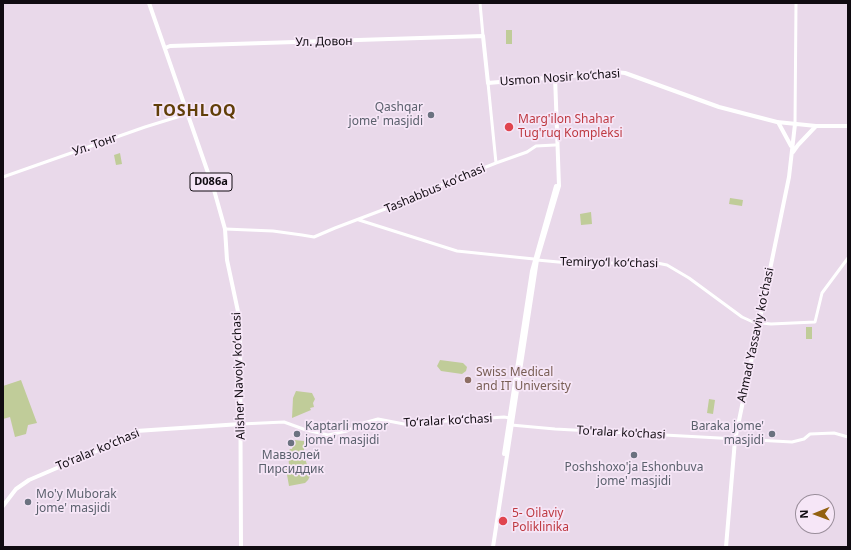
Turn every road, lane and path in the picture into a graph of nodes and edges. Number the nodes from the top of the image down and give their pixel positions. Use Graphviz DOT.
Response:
graph roads {
  1 [pos="150,3"];
  2 [pos="480,3"];
  3 [pos="796,3"];
  4 [pos="483,36"];
  5 [pos="165,48"];
  6 [pos="553,77"];
  7 [pos="488,83"];
  8 [pos="187,114"];
  9 [pos="778,122"];
  10 [pos="795,124"];
  11 [pos="816,126"];
  12 [pos="848,126"];
  13 [pos="557,145"];
  14 [pos="792,154"];
  15 [pos="496,163"];
  16 [pos="3,177"];
  17 [pos="365,217"];
  18 [pos="358,220"];
  19 [pos="366,222"];
  20 [pos="225,229"];
  21 [pos="848,258"];
  22 [pos="536,260"];
  23 [pos="759,323"];
  24 [pos="510,418"];
  25 [pos="241,424"];
  26 [pos="510,424"];
  27 [pos="848,437"];
  28 [pos="735,440"];
  29 [pos="3,506"];
  30 [pos="241,547"];
  31 [pos="491,547"];
  32 [pos="726,547"];
  1 -- 5 [label="main road, Alisher Navoiy koʻchasi / D086a"];
  2 -- 4 [label="street"];
  3 -- 10 [label="street"];
  4 -- 5 [label="main road, Ул. Довон"];
  4 -- 7 [label="main road"];
  5 -- 8 [label="main road, Alisher Navoiy koʻchasi / D086a"];
  6 -- 7 [label="main road, Usmon Nosir ko‘chasi"];
  6 -- 9 [label="main road, Usmon Nosir ko‘chasi"];
  6 -- 13 [label="main road"];
  7 -- 15 [label="street"];
  8 -- 16 [label="street, Ул. Тонг"];
  8 -- 20 [label="main road, Alisher Navoiy koʻchasi / D086a"];
  9 -- 10 [label="main road, Usmon Nosir ko‘chasi"];
  9 -- 14 [label="main road"];
  10 -- 11 [label="main road, Usmon Nosir ko‘chasi"];
  10 -- 14 [label="main road, Ahmad Yassaviy ko'chasi"];
  11 -- 12 [label="main road, Usmon Nosir ko‘chasi"];
  11 -- 14 [label="main road"];
  13 -- 15 [label="street, Tashabbus koʻchasi"];
  13 -- 22 [label="main road"];
  13 -- 22 [label="main road"];
  14 -- 23 [label="main road, Ahmad Yassaviy ko'chasi"];
  15 -- 17 [label="street, Tashabbus koʻchasi"];
  17 -- 18 [label="street, Tashabbus koʻchasi"];
  17 -- 19 [label="street"];
  18 -- 19 [label="street, Temiryoʻl koʻchasi"];
  18 -- 20 [label="street, Tashabbus koʻchasi"];
  19 -- 22 [label="street, Temiryoʻl koʻchasi"];
  20 -- 25 [label="main road, Alisher Navoiy koʻchasi / D086a"];
  21 -- 23 [label="street"];
  22 -- 23 [label="street, Temiryoʻl koʻchasi"];
  22 -- 24 [label="main road"];
  23 -- 28 [label="main road, Ahmad Yassaviy ko'chasi"];
  24 -- 25 [label="street, Toʻralar koʻchasi"];
  24 -- 26 [label="main road"];
  25 -- 29 [label="main road, Toʻralar koʻchasi"];
  25 -- 30 [label="main road, Alisher Navoiy koʻchasi / D086a"];
  26 -- 28 [label="street, To'ralar ko'chasi"];
  26 -- 31 [label="main road"];
  27 -- 28 [label="street"];
  28 -- 32 [label="main road, Ahmad Yassaviy ko'chasi"];
}
